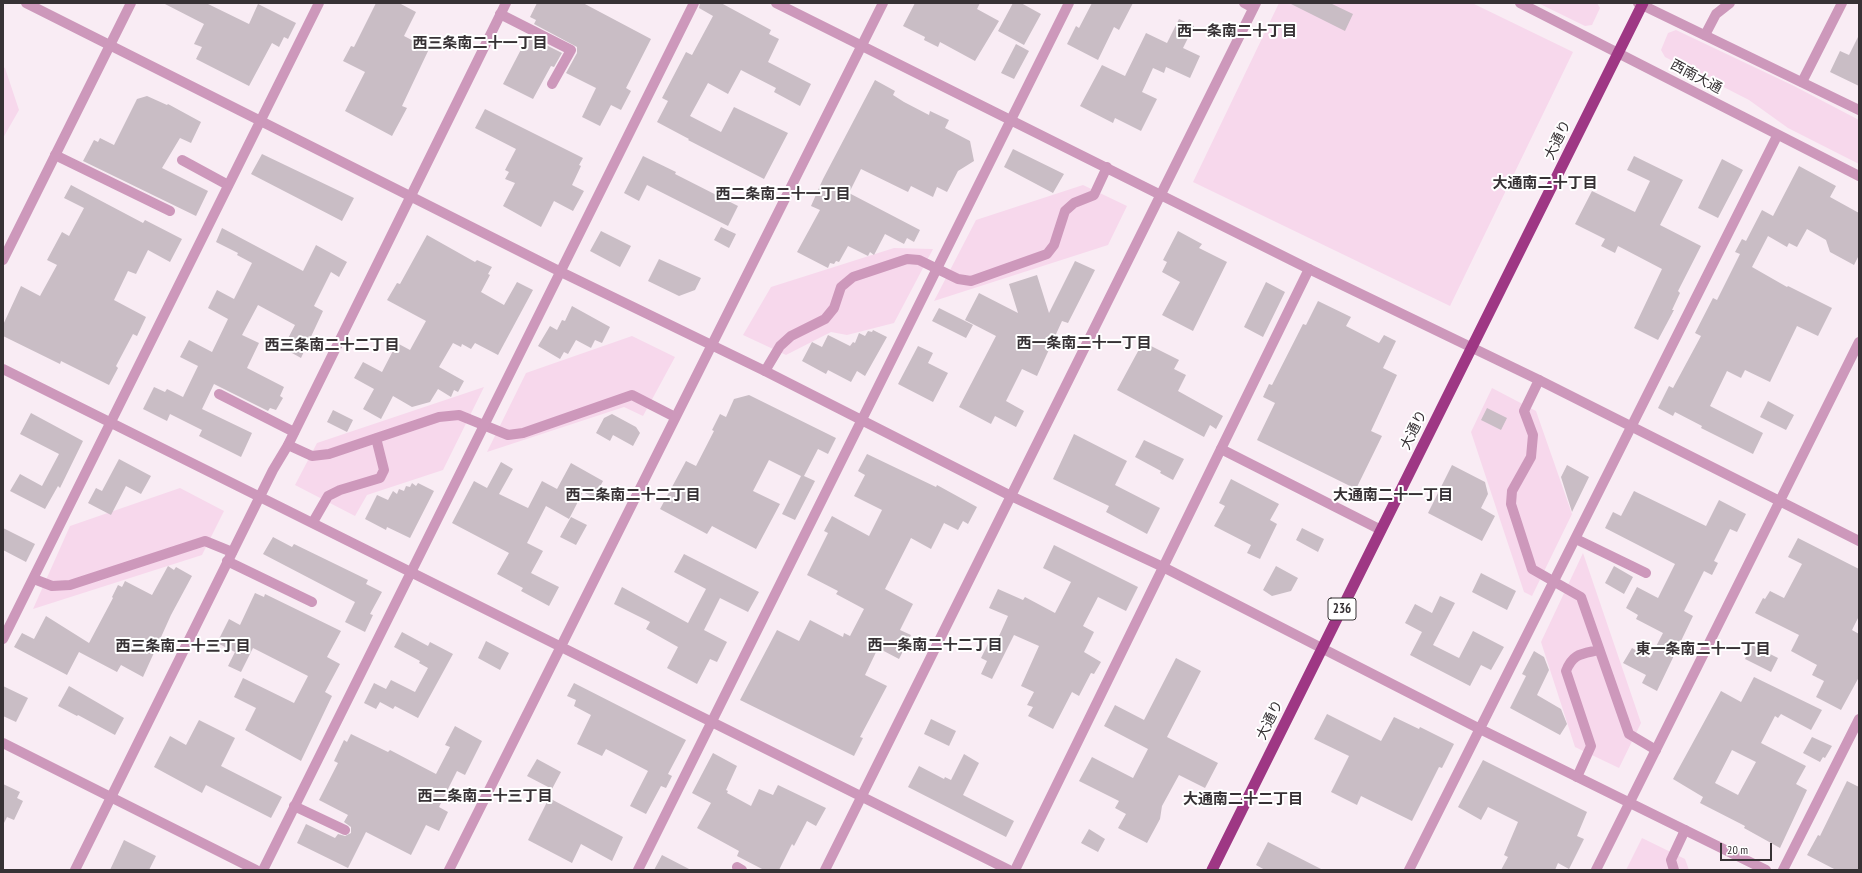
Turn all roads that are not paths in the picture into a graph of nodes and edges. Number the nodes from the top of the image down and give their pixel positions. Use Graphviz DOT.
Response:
graph roads {
  1 [pos="26,3"];
  2 [pos="131,3"];
  3 [pos="319,3"];
  4 [pos="506,3"];
  5 [pos="694,3"];
  6 [pos="776,3"];
  7 [pos="883,3"];
  8 [pos="1068,3"];
  9 [pos="1244,3"];
  10 [pos="1520,3"];
  11 [pos="1730,3"];
  12 [pos="1842,3"];
  13 [pos="1641,4"];
  14 [pos="1255,6"];
  15 [pos="500,14"];
  16 [pos="1705,35"];
  17 [pos="110,45"];
  18 [pos="862,47"];
  19 [pos="1619,53"];
  20 [pos="1802,82"];
  21 [pos="552,84"];
  22 [pos="1859,110"];
  23 [pos="260,120"];
  24 [pos="1011,120"];
  25 [pos="1777,136"];
  26 [pos="55,155"];
  27 [pos="182,160"];
  28 [pos="1107,167"];
  29 [pos="1859,176"];
  30 [pos="228,184"];
  31 [pos="1161,194"];
  32 [pos="411,196"];
  33 [pos="170,211"];
  34 [pos="3,260"];
  35 [pos="936,269"];
  36 [pos="1309,269"];
  37 [pos="561,272"];
  38 [pos="1859,342"];
  39 [pos="711,346"];
  40 [pos="1472,348"];
  41 [pos="3,369"];
  42 [pos="764,372"];
  43 [pos="1539,380"];
  44 [pos="219,394"];
  45 [pos="675,417"];
  46 [pos="861,420"];
  47 [pos="110,421"];
  48 [pos="483,425"];
  49 [pos="1630,427"];
  50 [pos="294,432"];
  51 [pos="376,438"];
  52 [pos="288,445"];
  53 [pos="1221,449"];
  54 [pos="260,496"];
  55 [pos="1011,496"];
  56 [pos="1780,502"];
  57 [pos="313,522"];
  58 [pos="1381,530"];
  59 [pos="1576,539"];
  60 [pos="1859,541"];
  61 [pos="230,557"];
  62 [pos="1163,567"];
  63 [pos="410,572"];
  64 [pos="1646,573"];
  65 [pos="34,579"];
  66 [pos="1554,583"];
  67 [pos="312,602"];
  68 [pos="3,639"];
  69 [pos="563,646"];
  70 [pos="1322,649"];
  71 [pos="1599,650"];
  72 [pos="1859,719"];
  73 [pos="712,722"];
  74 [pos="1480,729"];
  75 [pos="3,743"];
  76 [pos="1656,750"];
  77 [pos="1577,777"];
  78 [pos="862,796"];
  79 [pos="111,797"];
  80 [pos="1629,803"];
  81 [pos="294,806"];
  82 [pos="345,830"];
  83 [pos="1685,830"];
  84 [pos="75,870"];
  85 [pos="256,870"];
  86 [pos="262,870"];
  87 [pos="449,870"];
  88 [pos="638,870"];
  89 [pos="825,870"];
  90 [pos="1009,870"];
  91 [pos="1015,870"];
  92 [pos="1212,870"];
  93 [pos="1409,870"];
  94 [pos="1596,870"];
  95 [pos="1674,870"];
  96 [pos="1766,870"];
  97 [pos="1783,870"];
  1 -- 17 [label="street"];
  2 -- 17 [label="street"];
  3 -- 23 [label="street"];
  4 -- 15 [label="street"];
  5 -- 37 [label="street"];
  6 -- 18 [label="street"];
  7 -- 18 [label="street"];
  8 -- 24 [label="street"];
  9 -- 14 [label="street"];
  10 -- 19 [label="street, 西南大通"];
  11 -- 16 [label="street"];
  12 -- 20 [label="street"];
  13 -- 16 [label="street"];
  13 -- 19 [label="highway, 大通り / 236"];
  14 -- 31 [label="street"];
  15 -- 21 [label="street"];
  15 -- 32 [label="street"];
  16 -- 20 [label="street"];
  17 -- 23 [label="street"];
  17 -- 26 [label="street"];
  18 -- 24 [label="street"];
  18 -- 39 [label="street"];
  19 -- 25 [label="street, 西南大通"];
  19 -- 40 [label="highway, 大通り / 236"];
  20 -- 22 [label="street"];
  23 -- 30 [label="street"];
  23 -- 32 [label="street"];
  24 -- 28 [label="street"];
  24 -- 35 [label="street"];
  25 -- 29 [label="street, 西南大通"];
  25 -- 49 [label="street"];
  26 -- 33 [label="street"];
  26 -- 34 [label="street"];
  27 -- 30 [label="street"];
  28 -- 31 [label="street"];
  28 -- 35 [label="street"];
  30 -- 47 [label="street"];
  31 -- 36 [label="street"];
  31 -- 55 [label="street"];
  32 -- 37 [label="street"];
  32 -- 50 [label="street"];
  35 -- 42 [label="street"];
  35 -- 46 [label="street"];
  36 -- 40 [label="street"];
  36 -- 53 [label="street"];
  37 -- 39 [label="street"];
  37 -- 48 [label="street"];
  38 -- 56 [label="street"];
  39 -- 42 [label="street"];
  39 -- 45 [label="street"];
  40 -- 43 [label="street"];
  40 -- 58 [label="highway, 大通り / 236"];
  41 -- 47 [label="street"];
  42 -- 46 [label="street"];
  43 -- 49 [label="street"];
  43 -- 66 [label="street"];
  44 -- 50 [label="street"];
  45 -- 48 [label="street"];
  45 -- 69 [label="street"];
  46 -- 55 [label="street"];
  46 -- 73 [label="street"];
  47 -- 54 [label="street"];
  47 -- 65 [label="street"];
  48 -- 51 [label="street"];
  48 -- 63 [label="street"];
  49 -- 56 [label="street"];
  49 -- 59 [label="street"];
  50 -- 52 [label="street"];
  51 -- 52 [label="street"];
  51 -- 57 [label="street"];
  52 -- 54 [label="street"];
  53 -- 58 [label="street"];
  53 -- 62 [label="street"];
  54 -- 57 [label="street"];
  54 -- 61 [label="street"];
  55 -- 62 [label="street"];
  55 -- 78 [label="street"];
  56 -- 60 [label="street"];
  56 -- 76 [label="street"];
  57 -- 63 [label="street"];
  58 -- 70 [label="highway, 大通り / 236"];
  59 -- 64 [label="street"];
  59 -- 66 [label="street"];
  61 -- 65 [label="street"];
  61 -- 67 [label="street"];
  61 -- 79 [label="street"];
  62 -- 70 [label="street"];
  62 -- 91 [label="street"];
  63 -- 69 [label="street"];
  63 -- 81 [label="street"];
  65 -- 68 [label="street"];
  66 -- 71 [label="street"];
  66 -- 74 [label="street"];
  69 -- 73 [label="street"];
  69 -- 87 [label="street"];
  70 -- 74 [label="street"];
  70 -- 92 [label="highway, 大通り / 236"];
  71 -- 76 [label="street"];
  71 -- 77 [label="street"];
  72 -- 97 [label="street"];
  73 -- 78 [label="street"];
  73 -- 88 [label="street"];
  74 -- 77 [label="street"];
  74 -- 93 [label="street"];
  75 -- 79 [label="street"];
  76 -- 80 [label="street"];
  77 -- 80 [label="street"];
  78 -- 89 [label="street"];
  78 -- 90 [label="street"];
  79 -- 84 [label="street"];
  79 -- 85 [label="street"];
  80 -- 83 [label="street"];
  80 -- 94 [label="street"];
  81 -- 82 [label="street"];
  81 -- 86 [label="street"];
  83 -- 95 [label="street"];
  83 -- 96 [label="street"];
}
